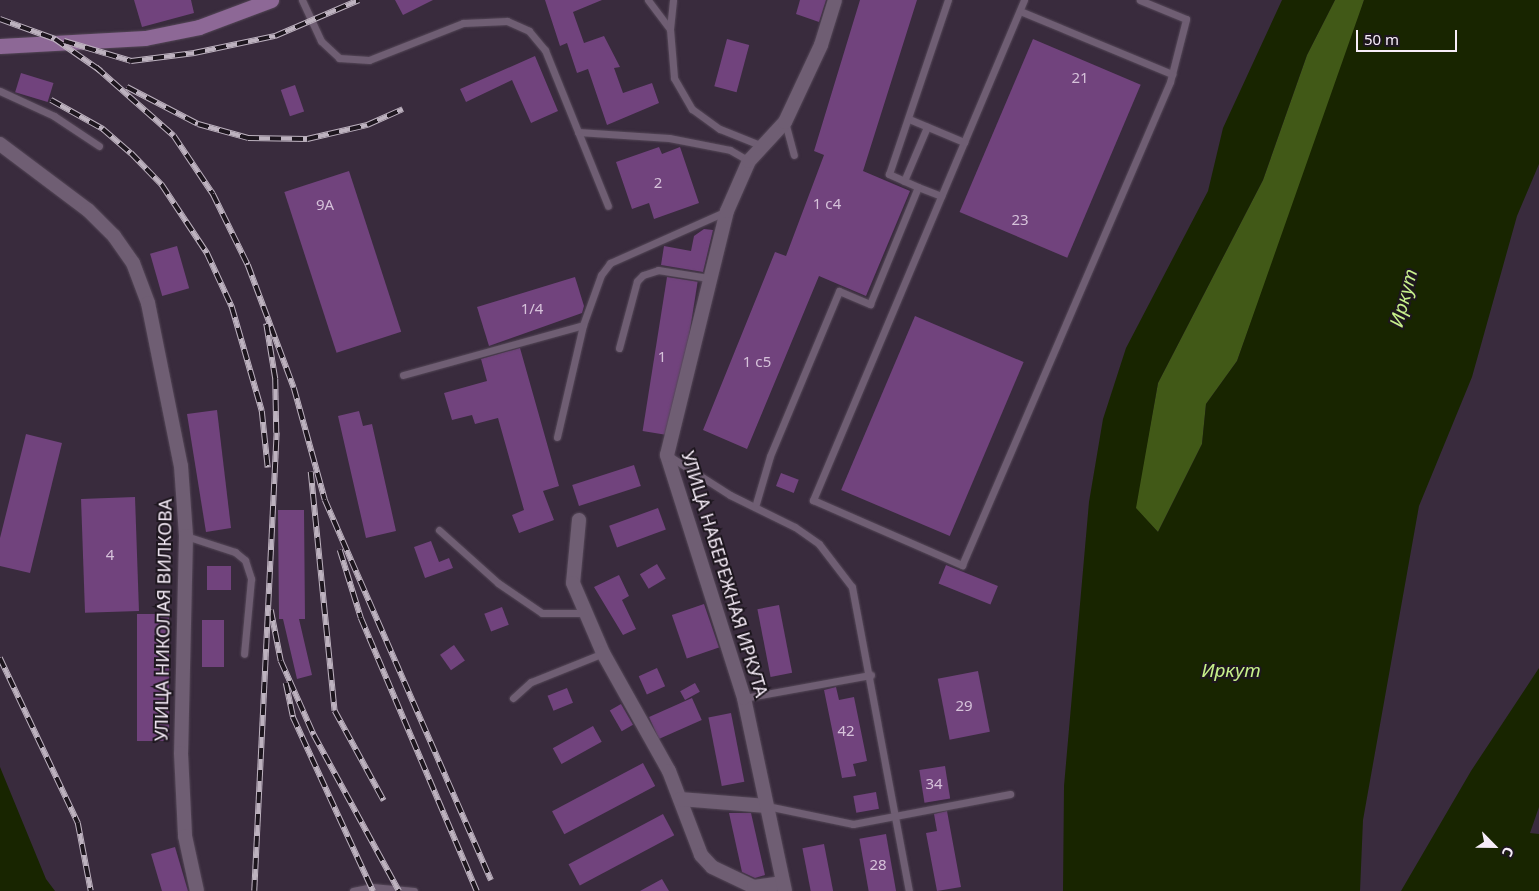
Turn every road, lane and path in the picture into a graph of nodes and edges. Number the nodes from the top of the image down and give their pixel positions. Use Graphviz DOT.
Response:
graph roads {
  1 [pos="270,0"];
  2 [pos="302,0"];
  3 [pos="648,0"];
  4 [pos="673,0"];
  5 [pos="835,0"];
  6 [pos="948,0"];
  7 [pos="1024,0"];
  8 [pos="1140,0"];
  9 [pos="1020,11"];
  10 [pos="670,30"];
  11 [pos="0,46"];
  12 [pos="1172,74"];
  13 [pos="0,91"];
  14 [pos="909,119"];
  15 [pos="785,122"];
  16 [pos="927,126"];
  17 [pos="578,132"];
  18 [pos="964,142"];
  19 [pos="0,144"];
  20 [pos="99,146"];
  21 [pos="762,146"];
  22 [pos="794,155"];
  23 [pos="749,161"];
  24 [pos="904,181"];
  25 [pos="918,186"];
  26 [pos="941,196"];
  27 [pos="608,206"];
  28 [pos="727,211"];
  29 [pos="708,278"];
  30 [pos="582,325"];
  31 [pos="619,348"];
  32 [pos="403,375"];
  33 [pos="557,437"];
  34 [pos="666,455"];
  35 [pos="755,507"];
  36 [pos="580,520"];
  37 [pos="439,530"];
  38 [pos="186,536"];
  39 [pos="588,612"];
  40 [pos="603,653"];
  41 [pos="244,654"];
  42 [pos="871,676"];
  43 [pos="514,698"];
  44 [pos="744,698"];
  45 [pos="1010,794"];
  46 [pos="680,799"];
  47 [pos="767,806"];
  48 [pos="898,817"];
  49 [pos="780,887"];
  50 [pos="197,891"];
  51 [pos="353,891"];
  52 [pos="414,891"];
  53 [pos="909,891"];
  1 -- 11 [label="main road"];
  2 -- 17 [label="lane"];
  3 -- 10 [label="lane"];
  4 -- 10 [label="lane"];
  5 -- 15 [label="street, УЛИЦА НАБЕРЕЖНАЯ ИРКУТА"];
  6 -- 14 [label="lane"];
  7 -- 9 [label="lane"];
  8 -- 12 [label="lane"];
  9 -- 12 [label="lane"];
  9 -- 18 [label="lane"];
  10 -- 21 [label="lane"];
  12 -- 26 [label="lane"];
  13 -- 20 [label="lane"];
  14 -- 16 [label="lane"];
  14 -- 24 [label="lane"];
  15 -- 21 [label="street, УЛИЦА НАБЕРЕЖНАЯ ИРКУТА"];
  15 -- 22 [label="lane"];
  16 -- 18 [label="lane"];
  16 -- 24 [label="lane"];
  17 -- 23 [label="lane"];
  17 -- 27 [label="lane"];
  18 -- 26 [label="lane"];
  19 -- 38 [label="street, УЛИЦА НИКОЛАЯ ВИЛКОВА"];
  21 -- 23 [label="street, УЛИЦА НАБЕРЕЖНАЯ ИРКУТА"];
  23 -- 28 [label="street, УЛИЦА НАБЕРЕЖНАЯ ИРКУТА"];
  24 -- 25 [label="lane"];
  25 -- 26 [label="lane"];
  25 -- 35 [label="lane"];
  28 -- 29 [label="street, УЛИЦА НАБЕРЕЖНАЯ ИРКУТА"];
  28 -- 30 [label="lane"];
  29 -- 31 [label="lane"];
  29 -- 34 [label="street, УЛИЦА НАБЕРЕЖНАЯ ИРКУТА"];
  30 -- 32 [label="lane"];
  30 -- 33 [label="lane"];
  34 -- 35 [label="lane"];
  34 -- 44 [label="street, УЛИЦА НАБЕРЕЖНАЯ ИРКУТА"];
  35 -- 42 [label="lane"];
  36 -- 39 [label="street"];
  37 -- 39 [label="lane"];
  38 -- 41 [label="lane"];
  38 -- 50 [label="street, УЛИЦА НИКОЛАЯ ВИЛКОВА"];
  39 -- 40 [label="street"];
  40 -- 43 [label="lane"];
  40 -- 46 [label="street"];
  42 -- 44 [label="lane"];
  42 -- 48 [label="lane"];
  44 -- 47 [label="street, УЛИЦА НАБЕРЕЖНАЯ ИРКУТА"];
  45 -- 48 [label="lane"];
  46 -- 47 [label="street"];
  46 -- 49 [label="street"];
  47 -- 48 [label="lane"];
  47 -- 49 [label="street, УЛИЦА НАБЕРЕЖНАЯ ИРКУТА"];
  48 -- 53 [label="lane"];
  51 -- 52 [label="lane"];
}
